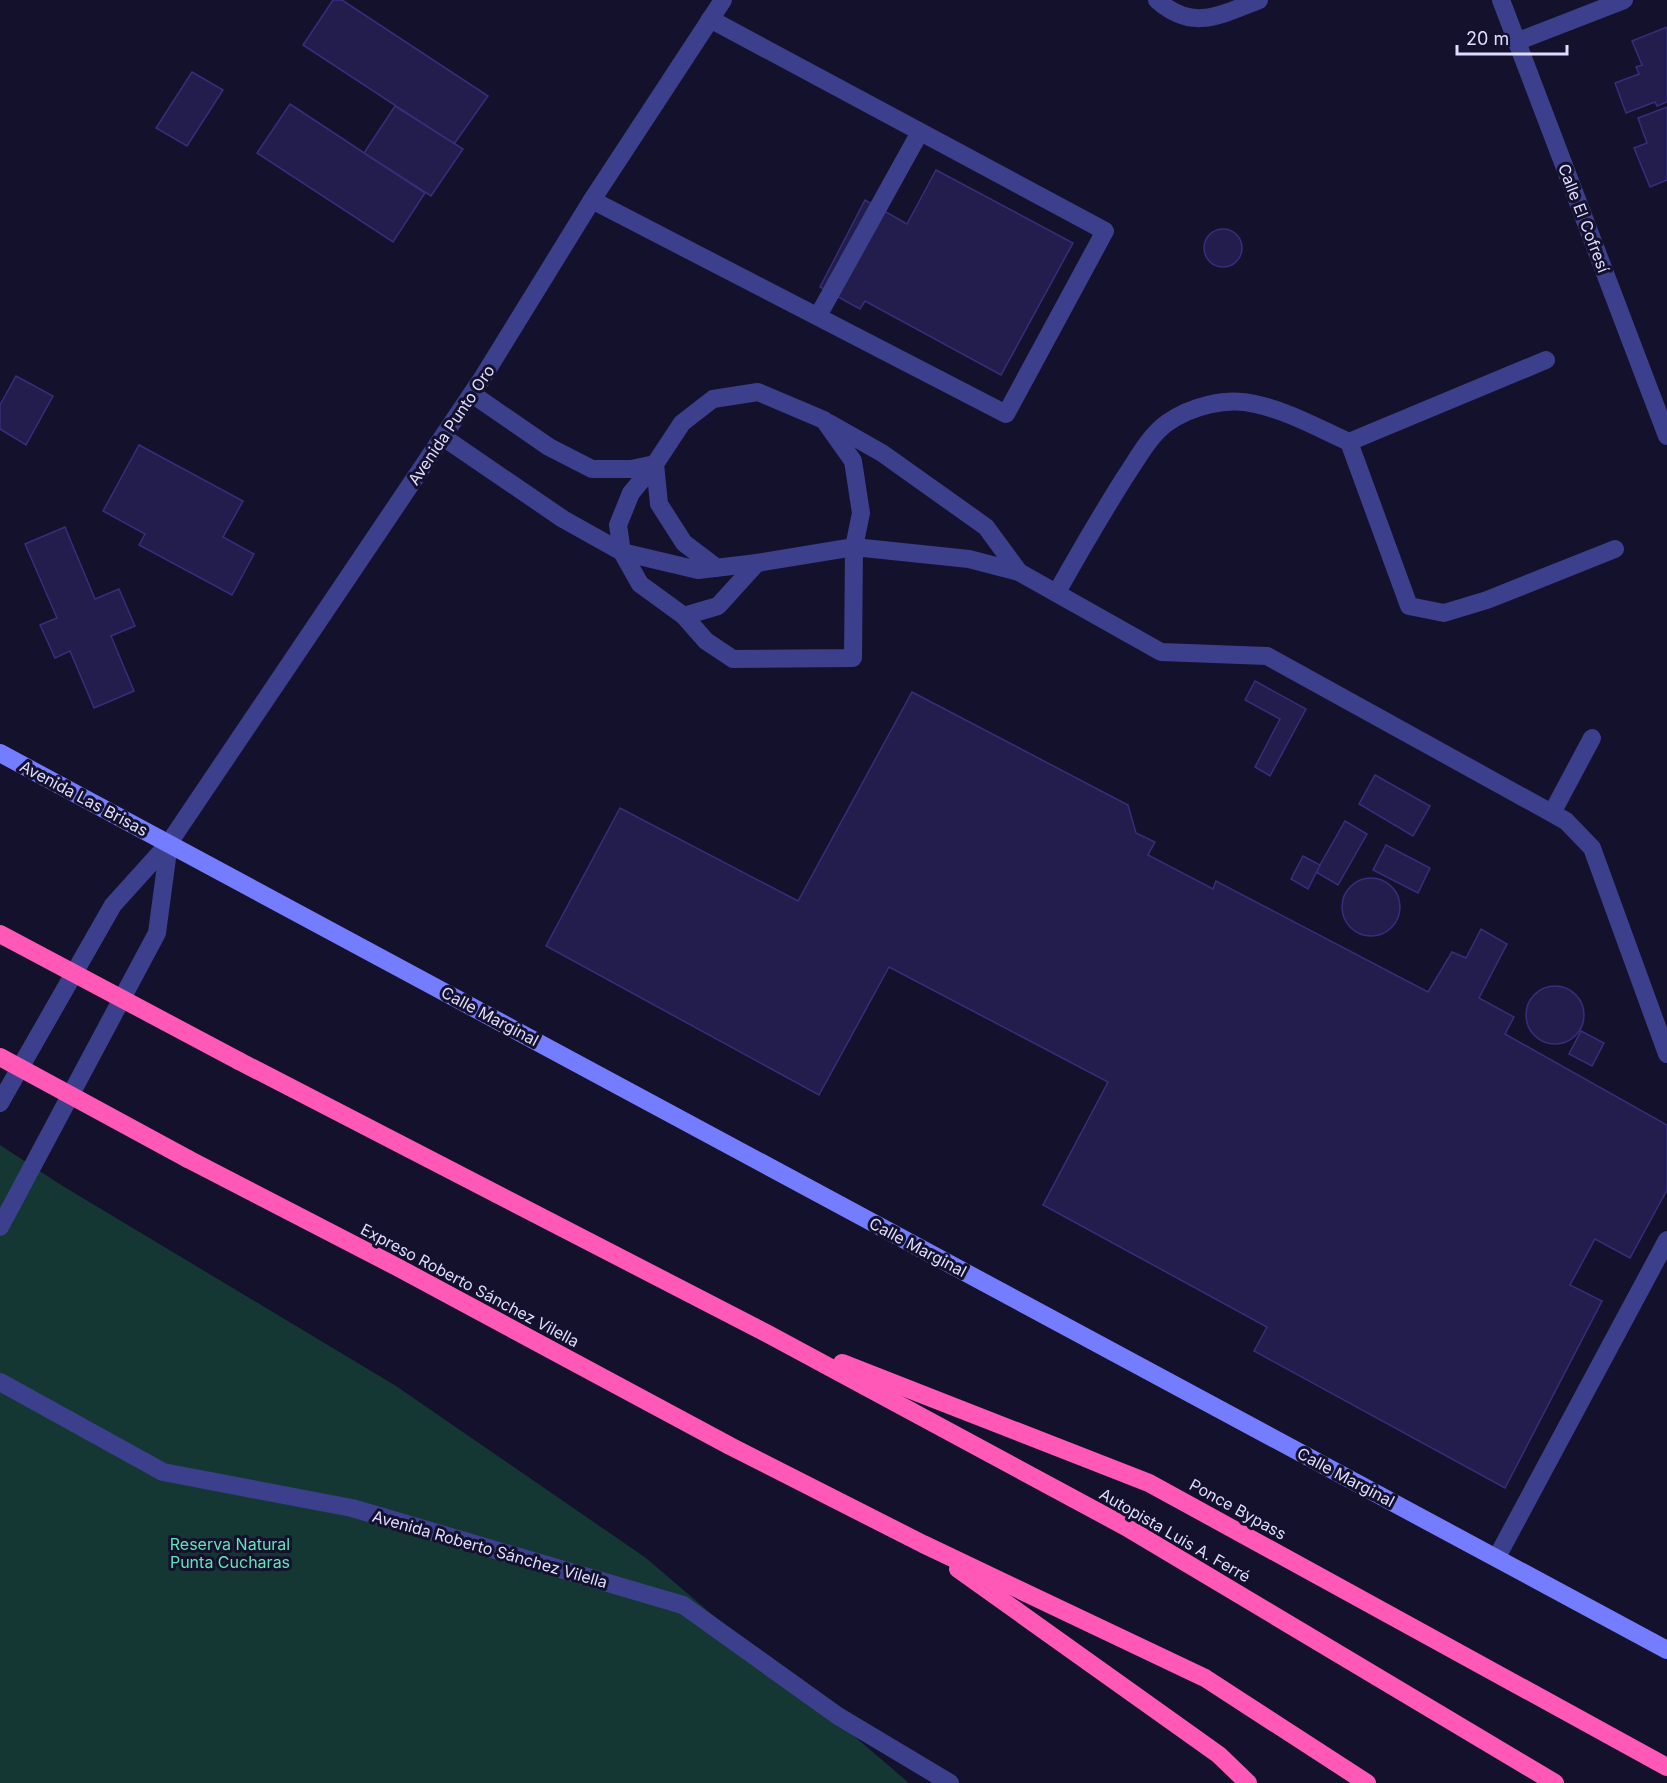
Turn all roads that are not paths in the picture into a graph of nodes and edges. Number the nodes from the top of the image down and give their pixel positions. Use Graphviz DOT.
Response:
graph roads {
  1 [pos="723,0"];
  2 [pos="1157,0"];
  3 [pos="1259,0"];
  4 [pos="1501,0"];
  5 [pos="1624,0"];
  6 [pos="710,19"];
  7 [pos="1516,42"];
  8 [pos="920,132"];
  9 [pos="592,200"];
  10 [pos="818,316"];
  11 [pos="1546,360"];
  12 [pos="472,394"];
  13 [pos="824,420"];
  14 [pos="1667,436"];
  15 [pos="443,437"];
  16 [pos="1348,442"];
  17 [pos="655,464"];
  18 [pos="854,547"];
  19 [pos="1615,549"];
  20 [pos="622,552"];
  21 [pos="756,563"];
  22 [pos="717,568"];
  23 [pos="1019,572"];
  24 [pos="1057,592"];
  25 [pos="684,616"];
  26 [pos="1592,738"];
  27 [pos="0,753"];
  28 [pos="1552,813"];
  29 [pos="169,843"];
  30 [pos="0,934"];
  31 [pos="1667,1054"];
  32 [pos="0,1057"];
  33 [pos="0,1102"];
  34 [pos="0,1227"];
  35 [pos="1667,1240"];
  36 [pos="768,1334"];
  37 [pos="0,1382"];
  38 [pos="922,1544"];
  39 [pos="1497,1557"];
  40 [pos="1667,1650"];
  41 [pos="1667,1767"];
  42 [pos="950,1783"];
  43 [pos="1248,1783"];
  44 [pos="1367,1783"];
  45 [pos="1555,1783"];
  1 -- 6 [label="street, Avenida Punto Oro"];
  2 -- 3 [label="street"];
  4 -- 7 [label="street, Calle El Cofresí"];
  5 -- 7 [label="street"];
  6 -- 8 [label="street"];
  6 -- 9 [label="street, Avenida Punto Oro"];
  7 -- 14 [label="street, Calle El Cofresí"];
  8 -- 10 [label="street"];
  8 -- 10 [label="street"];
  9 -- 10 [label="street"];
  9 -- 12 [label="street, Avenida Punto Oro"];
  11 -- 16 [label="street"];
  12 -- 15 [label="street, Avenida Punto Oro"];
  12 -- 17 [label="street"];
  13 -- 17 [label="street"];
  13 -- 18 [label="street"];
  13 -- 23 [label="street"];
  15 -- 20 [label="street"];
  15 -- 29 [label="street, Avenida Punto Oro"];
  16 -- 19 [label="street"];
  16 -- 24 [label="street"];
  17 -- 20 [label="street"];
  17 -- 22 [label="street"];
  18 -- 21 [label="street"];
  18 -- 23 [label="street"];
  18 -- 25 [label="street"];
  20 -- 22 [label="street"];
  20 -- 25 [label="street"];
  21 -- 22 [label="street"];
  21 -- 25 [label="street"];
  23 -- 24 [label="street"];
  24 -- 28 [label="street"];
  26 -- 28 [label="street"];
  27 -- 29 [label="street, Avenida Las Brisas"];
  28 -- 31 [label="street"];
  29 -- 33 [label="street, Avenida Punto Oro"];
  29 -- 34 [label="street"];
  29 -- 39 [label="street, Calle Marginal"];
  30 -- 36 [label="highway, bridge"];
  32 -- 38 [label="highway, Expreso Roberto Sánchez Vilella, bridge"];
  35 -- 39 [label="street"];
  36 -- 41 [label="highway, Ponce Bypass"];
  36 -- 45 [label="highway, Autopista Luis A. Ferré"];
  37 -- 42 [label="street, Avenida Roberto Sánchez Vilella"];
  38 -- 43 [label="highway"];
  38 -- 44 [label="highway"];
  39 -- 40 [label="street, Calle Marginal"];
}
